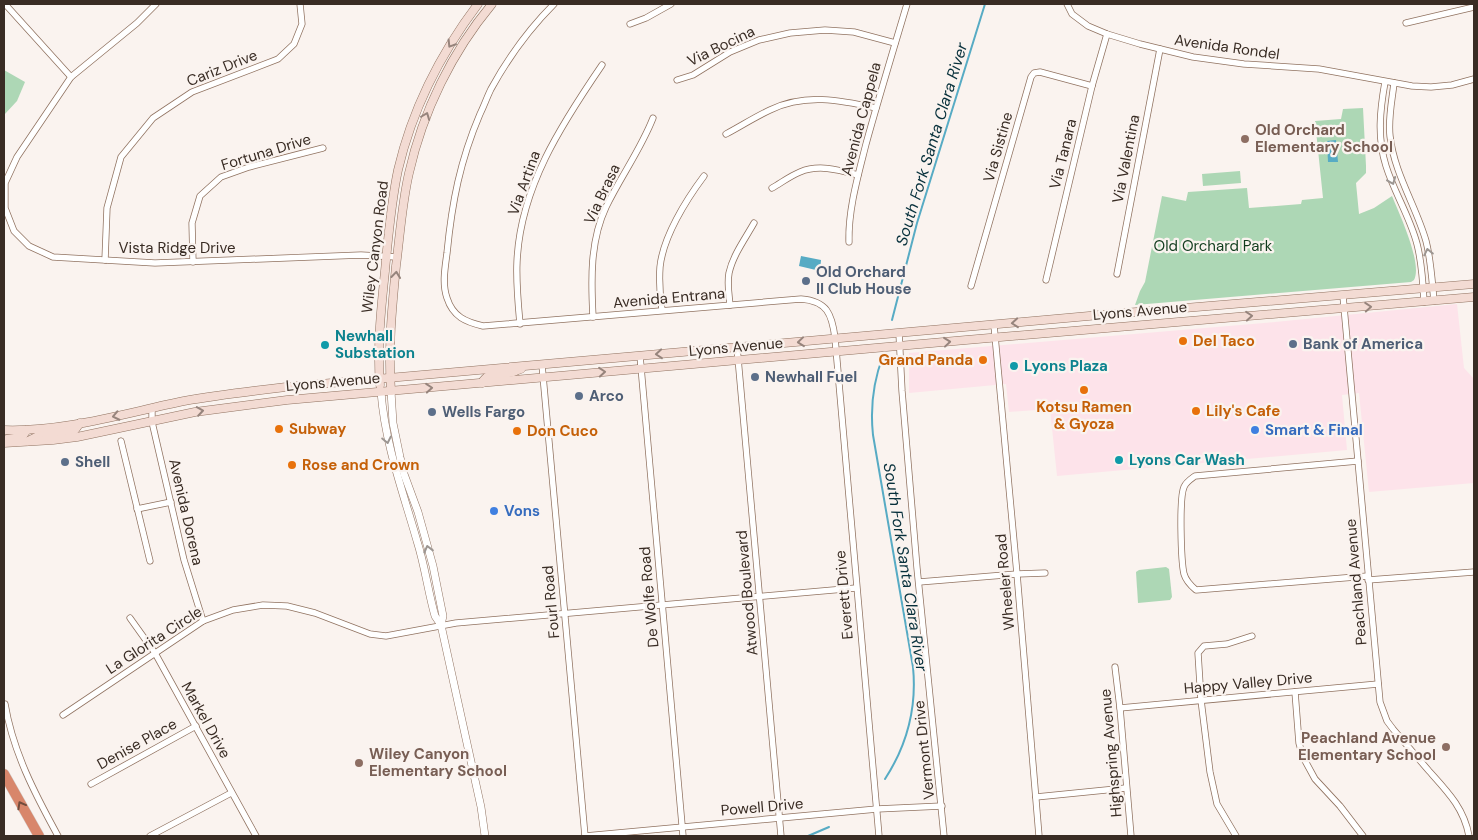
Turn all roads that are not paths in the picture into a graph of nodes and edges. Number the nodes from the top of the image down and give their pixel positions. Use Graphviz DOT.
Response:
graph roads {
  1 [pos="5,4"];
  2 [pos="156,4"];
  3 [pos="300,4"];
  4 [pos="478,4"];
  5 [pos="492,4"];
  6 [pos="554,4"];
  7 [pos="670,4"];
  8 [pos="907,4"];
  9 [pos="1067,5"];
  10 [pos="1474,7"];
  11 [pos="1406,23"];
  12 [pos="630,24"];
  13 [pos="1107,34"];
  14 [pos="895,43"];
  15 [pos="1160,50"];
  16 [pos="602,65"];
  17 [pos="71,77"];
  18 [pos="1474,79"];
  19 [pos="676,80"];
  20 [pos="1385,82"];
  21 [pos="1394,83"];
  22 [pos="1092,86"];
  23 [pos="876,108"];
  24 [pos="653,118"];
  25 [pos="726,134"];
  26 [pos="323,148"];
  27 [pos="858,175"];
  28 [pos="704,176"];
  29 [pos="4,183"];
  30 [pos="772,188"];
  31 [pos="754,224"];
  32 [pos="849,242"];
  33 [pos="387,256"];
  34 [pos="398,257"];
  35 [pos="105,260"];
  36 [pos="193,262"];
  37 [pos="1116,274"];
  38 [pos="1046,280"];
  39 [pos="1474,284"];
  40 [pos="971,286"];
  41 [pos="1433,288"];
  42 [pos="1423,289"];
  43 [pos="1343,296"];
  44 [pos="1474,298"];
  45 [pos="1434,301"];
  46 [pos="1424,302"];
  47 [pos="730,305"];
  48 [pos="1344,308"];
  49 [pos="662,310"];
  50 [pos="593,317"];
  51 [pos="520,324"];
  52 [pos="994,325"];
  53 [pos="899,333"];
  54 [pos="835,338"];
  55 [pos="996,338"];
  56 [pos="737,347"];
  57 [pos="899,347"];
  58 [pos="836,351"];
  59 [pos="640,356"];
  60 [pos="738,360"];
  61 [pos="542,365"];
  62 [pos="527,366"];
  63 [pos="641,369"];
  64 [pos="544,377"];
  65 [pos="390,379"];
  66 [pos="380,380"];
  67 [pos="482,383"];
  68 [pos="391,391"];
  69 [pos="381,392"];
  70 [pos="152,408"];
  71 [pos="152,422"];
  72 [pos="80,424"];
  73 [pos="4,430"];
  74 [pos="26,430"];
  75 [pos="4,439"];
  76 [pos="121,441"];
  77 [pos="26,442"];
  78 [pos="4,443"];
  79 [pos="1358,461"];
  80 [pos="171,502"];
  81 [pos="138,510"];
  82 [pos="423,529"];
  83 [pos="414,532"];
  84 [pos="150,561"];
  85 [pos="1474,572"];
  86 [pos="1046,573"];
  87 [pos="1017,574"];
  88 [pos="435,577"];
  89 [pos="1368,578"];
  90 [pos="426,579"];
  91 [pos="919,582"];
  92 [pos="856,588"];
  93 [pos="439,596"];
  94 [pos="760,596"];
  95 [pos="430,598"];
  96 [pos="662,605"];
  97 [pos="565,613"];
  98 [pos="130,618"];
  99 [pos="203,621"];
  100 [pos="441,625"];
  101 [pos="1252,636"];
  102 [pos="155,652"];
  103 [pos="1115,667"];
  104 [pos="1378,684"];
  105 [pos="1295,692"];
  106 [pos="1201,700"];
  107 [pos="5,704"];
  108 [pos="1120,708"];
  109 [pos="63,715"];
  110 [pos="196,726"];
  111 [pos="4,774"];
  112 [pos="91,784"];
  113 [pos="1126,788"];
  114 [pos="231,793"];
  115 [pos="1036,797"];
  116 [pos="942,806"];
  117 [pos="877,809"];
  118 [pos="779,819"];
  119 [pos="682,827"];
  120 [pos="39,836"];
  121 [pos="58,836"];
  122 [pos="150,836"];
  123 [pos="256,836"];
  124 [pos="485,836"];
  125 [pos="585,836"];
  126 [pos="683,836"];
  127 [pos="781,836"];
  128 [pos="879,836"];
  129 [pos="944,836"];
  130 [pos="1039,836"];
  131 [pos="1131,836"];
  132 [pos="1236,836"];
  133 [pos="1363,836"];
  134 [pos="1469,836"];
  1 -- 17 [label="street"];
  2 -- 17 [label="street"];
  3 -- 35 [label="street, Cariz Drive"];
  4 -- 33 [label="main road, Wiley Canyon Road, one-way"];
  34 -- 5 [label="main road, Wiley Canyon Road, one-way"];
  6 -- 51 [label="street, Avenida Entrana"];
  7 -- 12 [label="street"];
  8 -- 14 [label="street, Avenida Cappela"];
  9 -- 13 [label="street, Avenida Rondel"];
  10 -- 11 [label="street"];
  13 -- 15 [label="street, Avenida Rondel"];
  13 -- 22 [label="street, Via Tanara"];
  14 -- 19 [label="street, Via Bocina"];
  14 -- 23 [label="street, Avenida Cappela"];
  15 -- 20 [label="street, Avenida Rondel"];
  15 -- 37 [label="street, Via Valentina"];
  16 -- 51 [label="street, Via Artina"];
  17 -- 29 [label="street"];
  18 -- 21 [label="street, Avenida Rondel"];
  20 -- 21 [label="street, Avenida Rondel"];
  20 -- 42 [label="street, one-way"];
  41 -- 21 [label="street, one-way"];
  22 -- 38 [label="street, Via Tanara"];
  22 -- 40 [label="street, Via Sistine"];
  23 -- 25 [label="street"];
  23 -- 27 [label="street, Avenida Cappela"];
  24 -- 50 [label="street, Via Brasa"];
  26 -- 36 [label="street, Fortuna Drive"];
  27 -- 30 [label="street"];
  27 -- 32 [label="street, Avenida Cappela"];
  28 -- 49 [label="street"];
  29 -- 35 [label="street, Vista Ridge Drive"];
  31 -- 47 [label="street"];
  33 -- 34 [label="street, Vista Ridge Drive"];
  33 -- 36 [label="street, Vista Ridge Drive"];
  33 -- 66 [label="main road, Wiley Canyon Road"];
  65 -- 34 [label="main road, Wiley Canyon Road, one-way"];
  35 -- 36 [label="street, Vista Ridge Drive"];
  39 -- 41 [label="main road, Lyons Avenue"];
  41 -- 42 [label="main road, Lyons Avenue"];
  41 -- 45 [label="street"];
  42 -- 43 [label="main road, Lyons Avenue"];
  42 -- 46 [label="street"];
  43 -- 48 [label="street, Peachland Avenue"];
  43 -- 52 [label="main road, Lyons Avenue, one-way"];
  44 -- 45 [label="main road, Lyons Avenue"];
  45 -- 46 [label="main road, Lyons Avenue"];
  48 -- 46 [label="main road, Lyons Avenue, one-way"];
  47 -- 49 [label="street, Avenida Entrana"];
  47 -- 54 [label="street, Avenida Entrana"];
  55 -- 48 [label="main road, Lyons Avenue, one-way"];
  48 -- 79 [label="street, Peachland Avenue"];
  49 -- 50 [label="street, Avenida Entrana"];
  50 -- 51 [label="street, Avenida Entrana"];
  52 -- 53 [label="main road, Lyons Avenue"];
  52 -- 55 [label="street, Wheeler Road"];
  53 -- 54 [label="main road, Lyons Avenue"];
  53 -- 57 [label="street, Vermont Drive"];
  54 -- 56 [label="main road, Lyons Avenue, one-way"];
  54 -- 58 [label="street, Avenida Entrana"];
  57 -- 55 [label="main road, Lyons Avenue, one-way"];
  55 -- 87 [label="street, Wheeler Road"];
  56 -- 59 [label="main road, Lyons Avenue, one-way"];
  56 -- 60 [label="street, Atwood Boulevard"];
  57 -- 58 [label="main road, Lyons Avenue"];
  57 -- 91 [label="street, Vermont Drive"];
  58 -- 60 [label="main road, Lyons Avenue"];
  58 -- 92 [label="street, Everett Drive"];
  59 -- 61 [label="main road, Lyons Avenue"];
  59 -- 63 [label="street, De Wolfe Road"];
  60 -- 63 [label="main road, Lyons Avenue"];
  60 -- 94 [label="street, Atwood Boulevard"];
  61 -- 62 [label="main road, Lyons Avenue"];
  61 -- 64 [label="street, Fourl Road"];
  62 -- 65 [label="main road, Lyons Avenue"];
  62 -- 67 [label="main road"];
  64 -- 63 [label="main road, Lyons Avenue, one-way"];
  63 -- 96 [label="street, De Wolfe Road"];
  64 -- 67 [label="main road, Lyons Avenue"];
  64 -- 97 [label="street, Fourl Road"];
  65 -- 66 [label="main road, Lyons Avenue"];
  65 -- 68 [label="main road, Wiley Canyon Road"];
  66 -- 69 [label="main road, Wiley Canyon Road"];
  66 -- 70 [label="main road, Lyons Avenue"];
  68 -- 67 [label="main road, Lyons Avenue, one-way"];
  68 -- 69 [label="main road, Lyons Avenue"];
  68 -- 82 [label="street, Wiley Canyon Road"];
  71 -- 69 [label="main road, Lyons Avenue, one-way"];
  69 -- 83 [label="street, Wiley Canyon Road, one-way"];
  70 -- 71 [label="street, Avenida Dorena"];
  70 -- 72 [label="main road, Lyons Avenue, one-way"];
  71 -- 77 [label="main road, Lyons Avenue"];
  71 -- 80 [label="street, Avenida Dorena"];
  72 -- 74 [label="main road, Lyons Avenue"];
  72 -- 77 [label="main road"];
  73 -- 74 [label="main road, Lyons Avenue"];
  74 -- 75 [label="main road"];
  76 -- 81 [label="street"];
  77 -- 78 [label="main road, Lyons Avenue"];
  79 -- 89 [label="street, Peachland Avenue"];
  79 -- 89 [label="street"];
  80 -- 81 [label="street"];
  80 -- 99 [label="street, Avenida Dorena"];
  81 -- 84 [label="street"];
  82 -- 83 [label="street"];
  88 -- 82 [label="street, Wiley Canyon Road, one-way"];
  83 -- 90 [label="street, Wiley Canyon Road"];
  85 -- 89 [label="street"];
  86 -- 87 [label="street"];
  87 -- 91 [label="street"];
  87 -- 115 [label="street, Wheeler Road"];
  88 -- 90 [label="street"];
  88 -- 93 [label="street, Wiley Canyon Road"];
  89 -- 104 [label="street, Peachland Avenue"];
  90 -- 95 [label="street, Wiley Canyon Road"];
  91 -- 116 [label="street, Vermont Drive"];
  92 -- 94 [label="street, La Glorita Circle"];
  92 -- 117 [label="street, Everett Drive"];
  93 -- 95 [label="street"];
  93 -- 100 [label="street, Wiley Canyon Road"];
  94 -- 96 [label="street, La Glorita Circle"];
  94 -- 118 [label="street, Atwood Boulevard"];
  95 -- 100 [label="street, Wiley Canyon Road"];
  96 -- 97 [label="street, La Glorita Circle"];
  96 -- 119 [label="street, De Wolfe Road"];
  97 -- 100 [label="street, La Glorita Circle"];
  97 -- 125 [label="street, Fourl Road"];
  98 -- 102 [label="street, Markel Drive"];
  99 -- 100 [label="street, La Glorita Circle"];
  99 -- 102 [label="street, La Glorita Circle"];
  100 -- 124 [label="street, Wiley Canyon Road"];
  101 -- 106 [label="street"];
  102 -- 109 [label="street, La Glorita Circle"];
  102 -- 110 [label="street, Markel Drive"];
  103 -- 108 [label="street, Highspring Avenue"];
  104 -- 105 [label="street, Happy Valley Drive"];
  104 -- 134 [label="street, Peachland Avenue"];
  105 -- 106 [label="street, Happy Valley Drive"];
  105 -- 133 [label="street"];
  106 -- 108 [label="street, Happy Valley Drive"];
  106 -- 132 [label="street"];
  107 -- 121 [label="street"];
  108 -- 113 [label="street, Highspring Avenue"];
  110 -- 112 [label="street, Denise Place"];
  110 -- 114 [label="street, Markel Drive"];
  120 -- 111 [label="highway, one-way"];
  113 -- 115 [label="street"];
  113 -- 131 [label="street, Highspring Avenue"];
  114 -- 122 [label="street"];
  114 -- 123 [label="street, Markel Drive"];
  115 -- 130 [label="street, Wheeler Road"];
  116 -- 117 [label="street, Powell Drive"];
  116 -- 129 [label="street, Vermont Drive"];
  117 -- 118 [label="street, Powell Drive"];
  117 -- 128 [label="street, Everett Drive"];
  118 -- 119 [label="street, Powell Drive"];
  118 -- 127 [label="street, Atwood Boulevard"];
  119 -- 125 [label="street, Powell Drive"];
  119 -- 126 [label="street, De Wolfe Road"];
}
